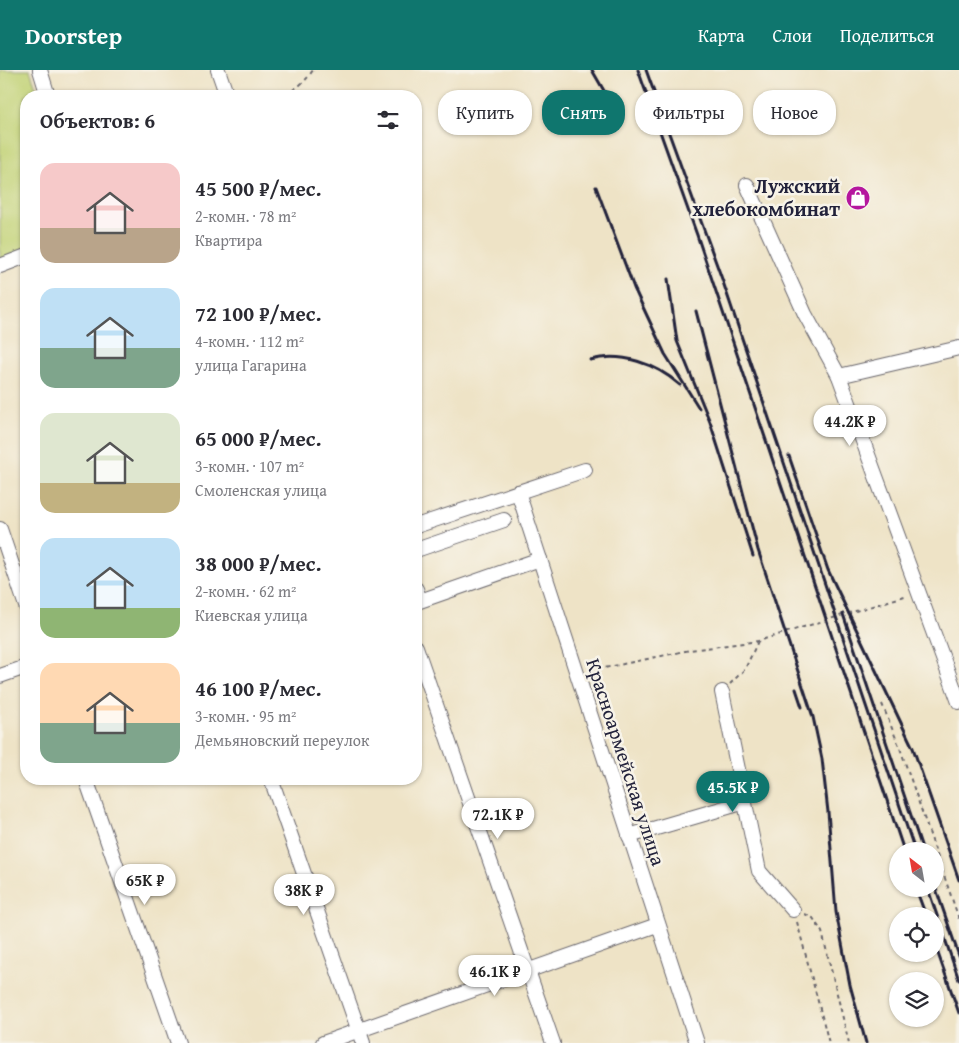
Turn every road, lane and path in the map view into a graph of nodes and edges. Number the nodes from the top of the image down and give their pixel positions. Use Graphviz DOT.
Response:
graph roads {
  1 [pos="40,70"];
  2 [pos="218,70"];
  3 [pos="313,70"];
  4 [pos="46,90"];
  5 [pos="225,90"];
  6 [pos="294,90"];
  7 [pos="746,185"];
  8 [pos="20,258"];
  9 [pos="0,266"];
  10 [pos="959,348"];
  11 [pos="839,376"];
  12 [pos="585,470"];
  13 [pos="518,492"];
  14 [pos="504,520"];
  15 [pos="422,524"];
  16 [pos="0,529"];
  17 [pos="422,548"];
  18 [pos="540,559"];
  19 [pos="20,588"];
  20 [pos="917,592"];
  21 [pos="422,600"];
  22 [pos="758,641"];
  23 [pos="422,664"];
  24 [pos="20,669"];
  25 [pos="583,673"];
  26 [pos="0,676"];
  27 [pos="722,692"];
  28 [pos="959,702"];
  29 [pos="882,704"];
  30 [pos="88,785"];
  31 [pos="273,785"];
  32 [pos="745,802"];
  33 [pos="629,836"];
  34 [pos="793,910"];
  35 [pos="959,919"];
  36 [pos="658,925"];
  37 [pos="528,970"];
  38 [pos="361,1036"];
  39 [pos="178,1043"];
  40 [pos="323,1043"];
  41 [pos="553,1043"];
  42 [pos="698,1043"];
  43 [pos="829,1043"];
  44 [pos="849,1043"];
  1 -- 4 [label="street"];
  2 -- 5 [label="street"];
  3 -- 6 [label="path"];
  7 -- 11 [label="street"];
  8 -- 9 [label="street"];
  10 -- 11 [label="street"];
  11 -- 20 [label="street"];
  12 -- 13 [label="street"];
  13 -- 15 [label="street"];
  13 -- 18 [label="street, Красноармейская улица"];
  14 -- 17 [label="street"];
  16 -- 19 [label="street"];
  18 -- 21 [label="street"];
  18 -- 33 [label="street, Красноармейская улица"];
  20 -- 22 [label="path"];
  20 -- 28 [label="street"];
  22 -- 25 [label="path"];
  22 -- 27 [label="path"];
  23 -- 37 [label="street"];
  24 -- 26 [label="street"];
  27 -- 32 [label="street"];
  29 -- 35 [label="path"];
  30 -- 39 [label="street"];
  31 -- 38 [label="street"];
  32 -- 33 [label="street"];
  32 -- 34 [label="street"];
  33 -- 36 [label="street, Красноармейская улица"];
  34 -- 43 [label="path"];
  34 -- 44 [label="path"];
  36 -- 37 [label="street"];
  36 -- 42 [label="street, Красноармейская улица"];
  37 -- 38 [label="street"];
  37 -- 41 [label="street"];
  38 -- 40 [label="street"];
}
